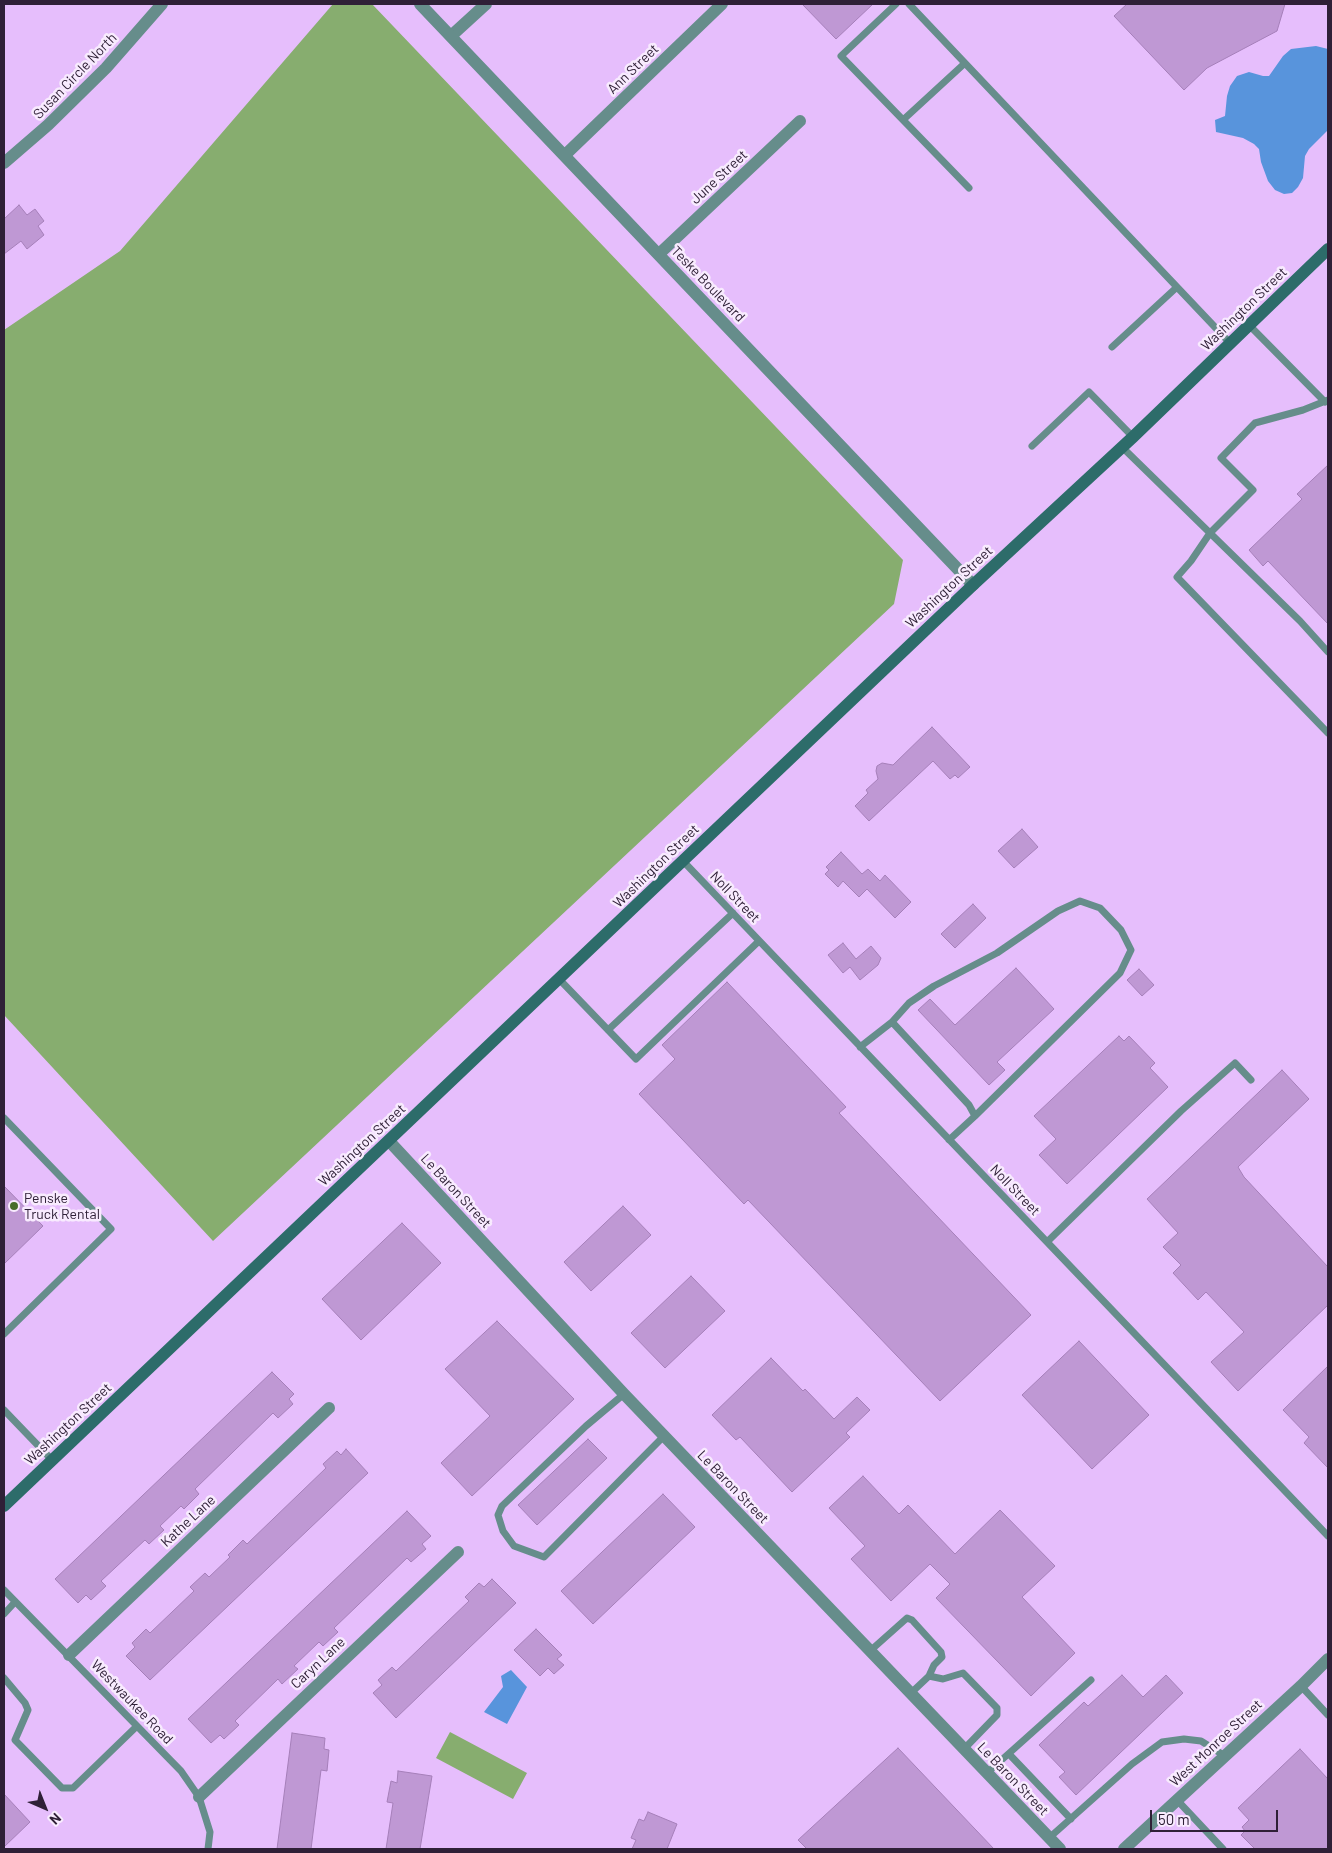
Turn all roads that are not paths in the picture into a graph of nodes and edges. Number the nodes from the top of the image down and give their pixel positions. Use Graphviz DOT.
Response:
graph roads {
  1 [pos="162,4"];
  2 [pos="420,4"];
  3 [pos="486,4"];
  4 [pos="722,4"];
  5 [pos="896,4"];
  6 [pos="909,4"];
  7 [pos="451,36"];
  8 [pos="965,63"];
  9 [pos="903,120"];
  10 [pos="800,121"];
  11 [pos="565,155"];
  12 [pos="4,163"];
  13 [pos="969,188"];
  14 [pos="1328,249"];
  15 [pos="659,254"];
  16 [pos="1177,287"];
  17 [pos="1249,325"];
  18 [pos="1230,343"];
  19 [pos="1112,347"];
  20 [pos="1327,401"];
  21 [pos="1133,437"];
  22 [pos="1032,446"];
  23 [pos="1122,446"];
  24 [pos="1210,533"];
  25 [pos="973,585"];
  26 [pos="1328,652"];
  27 [pos="1328,733"];
  28 [pos="683,861"];
  29 [pos="733,913"];
  30 [pos="759,941"];
  31 [pos="559,979"];
  32 [pos="892,1022"];
  33 [pos="608,1030"];
  34 [pos="860,1047"];
  35 [pos="1251,1080"];
  36 [pos="975,1116"];
  37 [pos="4,1118"];
  38 [pos="949,1140"];
  39 [pos="389,1141"];
  40 [pos="1047,1242"];
  41 [pos="4,1334"];
  42 [pos="624,1394"];
  43 [pos="329,1408"];
  44 [pos="4,1410"];
  45 [pos="664,1436"];
  46 [pos="52,1460"];
  47 [pos="4,1506"];
  48 [pos="1328,1536"];
  49 [pos="458,1552"];
  50 [pos="4,1590"];
  51 [pos="15,1602"];
  52 [pos="4,1614"];
  53 [pos="870,1651"];
  54 [pos="69,1655"];
  55 [pos="1328,1659"];
  56 [pos="929,1676"];
  57 [pos="4,1680"];
  58 [pos="1091,1680"];
  59 [pos="1301,1686"];
  60 [pos="910,1693"];
  61 [pos="1328,1715"];
  62 [pos="137,1726"];
  63 [pos="964,1749"];
  64 [pos="1009,1754"];
  65 [pos="1224,1756"];
  66 [pos="987,1773"];
  67 [pos="198,1797"];
  68 [pos="1177,1800"];
  69 [pos="1071,1818"];
  70 [pos="1049,1838"];
  71 [pos="208,1849"];
  72 [pos="1060,1849"];
  73 [pos="1124,1849"];
  74 [pos="1223,1849"];
  1 -- 12 [label="street, Susan Circle North"];
  2 -- 7 [label="street, Teske Boulevard"];
  3 -- 7 [label="street"];
  4 -- 11 [label="street, Ann Street"];
  5 -- 9 [label="lane"];
  6 -- 8 [label="lane"];
  7 -- 11 [label="street, Teske Boulevard"];
  8 -- 9 [label="lane"];
  8 -- 16 [label="lane"];
  9 -- 13 [label="lane"];
  10 -- 15 [label="street, June Street"];
  11 -- 15 [label="street, Teske Boulevard"];
  14 -- 17 [label="main road, Washington Street"];
  15 -- 25 [label="street, Teske Boulevard"];
  16 -- 18 [label="lane"];
  16 -- 19 [label="lane"];
  17 -- 18 [label="main road, Washington Street"];
  17 -- 20 [label="lane"];
  18 -- 21 [label="main road, Washington Street"];
  20 -- 24 [label="lane"];
  21 -- 22 [label="lane"];
  21 -- 23 [label="main road, Washington Street"];
  23 -- 24 [label="lane"];
  23 -- 25 [label="main road, Washington Street"];
  24 -- 26 [label="lane"];
  24 -- 27 [label="lane"];
  25 -- 28 [label="main road, Washington Street"];
  28 -- 29 [label="lane, Noll Street"];
  28 -- 31 [label="main road, Washington Street"];
  29 -- 30 [label="lane, Noll Street"];
  29 -- 33 [label="lane"];
  30 -- 33 [label="lane"];
  30 -- 34 [label="lane, Noll Street"];
  31 -- 33 [label="lane"];
  31 -- 39 [label="main road, Washington Street"];
  32 -- 34 [label="lane"];
  32 -- 36 [label="lane"];
  32 -- 36 [label="lane"];
  34 -- 38 [label="lane, Noll Street"];
  35 -- 40 [label="lane"];
  36 -- 38 [label="lane"];
  37 -- 41 [label="lane"];
  38 -- 40 [label="lane, Noll Street"];
  39 -- 42 [label="street, Le Baron Street"];
  39 -- 46 [label="main road, Washington Street"];
  40 -- 48 [label="lane, Noll Street"];
  42 -- 45 [label="street, Le Baron Street"];
  42 -- 45 [label="lane"];
  43 -- 54 [label="street, Kathe Lane"];
  44 -- 46 [label="lane"];
  45 -- 53 [label="street, Le Baron Street"];
  46 -- 47 [label="main road, Washington Street"];
  49 -- 67 [label="street, Caryn Lane"];
  50 -- 51 [label="lane, Westwaukee Road"];
  51 -- 52 [label="lane"];
  51 -- 54 [label="lane, Westwaukee Road"];
  53 -- 56 [label="lane"];
  53 -- 60 [label="street, Le Baron Street"];
  54 -- 62 [label="lane, Westwaukee Road"];
  55 -- 59 [label="street, West Monroe Street"];
  56 -- 60 [label="lane"];
  56 -- 63 [label="lane"];
  57 -- 62 [label="lane"];
  58 -- 64 [label="lane"];
  59 -- 61 [label="lane"];
  59 -- 65 [label="street, West Monroe Street"];
  60 -- 63 [label="street, Le Baron Street"];
  62 -- 67 [label="lane, Westwaukee Road"];
  63 -- 66 [label="street, Le Baron Street"];
  64 -- 66 [label="lane"];
  64 -- 69 [label="lane"];
  65 -- 68 [label="street, West Monroe Street"];
  65 -- 69 [label="lane"];
  66 -- 70 [label="street, Le Baron Street"];
  67 -- 71 [label="lane, Westwaukee Road"];
  68 -- 73 [label="street, West Monroe Street"];
  68 -- 74 [label="lane"];
  69 -- 70 [label="lane"];
  70 -- 72 [label="street, Le Baron Street"];
}
